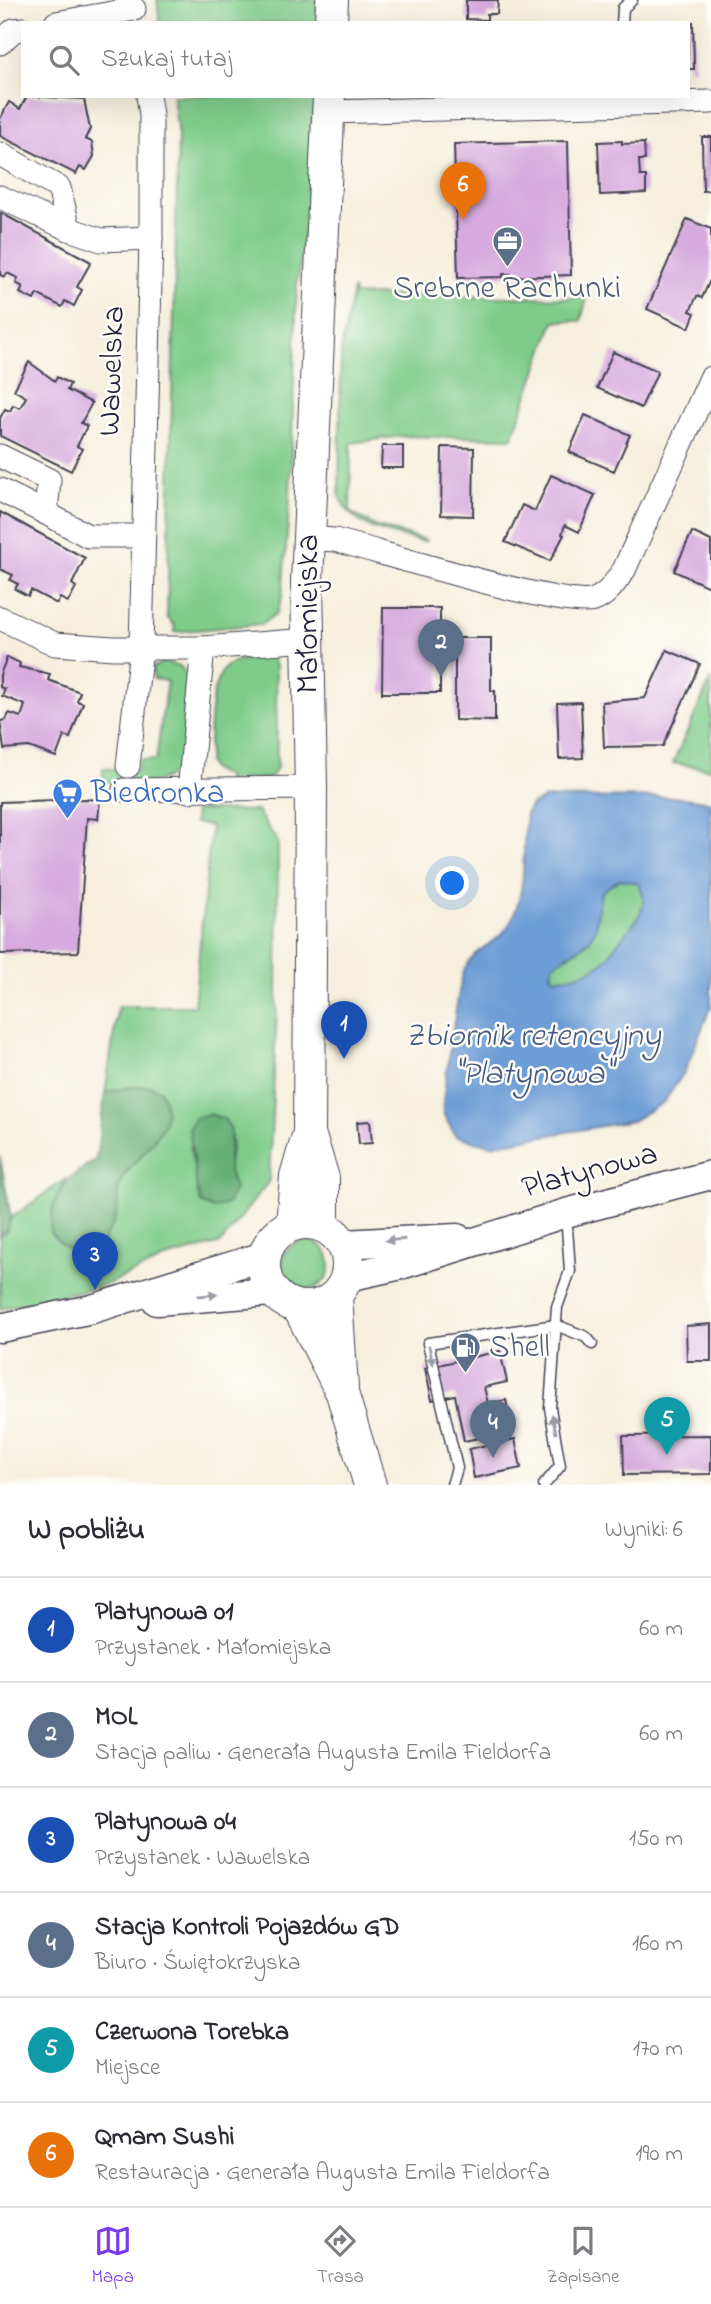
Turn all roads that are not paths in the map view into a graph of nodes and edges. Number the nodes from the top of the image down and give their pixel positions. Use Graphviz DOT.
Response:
graph roads {
  1 [pos="332,0"];
  2 [pos="632,0"];
  3 [pos="134,11"];
  4 [pos="70,21"];
  5 [pos="331,21"];
  6 [pos="622,21"];
  7 [pos="21,29"];
  8 [pos="0,43"];
  9 [pos="148,98"];
  10 [pos="623,100"];
  11 [pos="711,102"];
  12 [pos="329,104"];
  13 [pos="0,155"];
  14 [pos="0,197"];
  15 [pos="69,229"];
  16 [pos="151,238"];
  17 [pos="711,378"];
  18 [pos="0,456"];
  19 [pos="0,490"];
  20 [pos="46,513"];
  21 [pos="143,536"];
  22 [pos="308,538"];
  23 [pos="0,618"];
  24 [pos="308,640"];
  25 [pos="141,648"];
  26 [pos="203,648"];
  27 [pos="128,766"];
  28 [pos="311,788"];
  29 [pos="124,790"];
  30 [pos="188,791"];
  31 [pos="711,1175"];
  32 [pos="566,1213"];
  33 [pos="319,1232"];
  34 [pos="488,1237"];
  35 [pos="264,1256"];
  36 [pos="342,1286"];
  37 [pos="272,1292"];
  38 [pos="299,1308"];
  39 [pos="92,1309"];
  40 [pos="556,1325"];
  41 [pos="0,1328"];
  42 [pos="592,1344"];
  43 [pos="342,1393"];
  44 [pos="370,1485"];
  45 [pos="452,1485"];
  46 [pos="544,1485"];
  1 -- 5 [label="main road"];
  2 -- 6 [label="lane"];
  3 -- 4 [label="street"];
  7 -- 8 [label="street"];
  9 -- 16 [label="street, Wawelska"];
  10 -- 11 [label="street"];
  10 -- 12 [label="street"];
  12 -- 22 [label="main road, Małomiejska"];
  13 -- 15 [label="street"];
  14 -- 15 [label="street"];
  15 -- 16 [label="street"];
  16 -- 21 [label="street, Wawelska"];
  17 -- 22 [label="street"];
  18 -- 20 [label="street"];
  19 -- 20 [label="street"];
  20 -- 21 [label="street"];
  21 -- 25 [label="street, Wawelska"];
  22 -- 24 [label="main road, Małomiejska"];
  23 -- 25 [label="street"];
  24 -- 26 [label="street"];
  24 -- 28 [label="main road, Małomiejska"];
  25 -- 26 [label="street"];
  25 -- 27 [label="street, Wawelska"];
  26 -- 30 [label="street"];
  28 -- 30 [label="street"];
  28 -- 33 [label="main road, Małomiejska"];
  29 -- 30 [label="street"];
  31 -- 32 [label="street, Platynowa"];
  32 -- 34 [label="street, Platynowa"];
  32 -- 40 [label="lane"];
  34 -- 33 [label="street, Platynowa, one-way"];
  33 -- 35 [label="main road"];
  33 -- 36 [label="main road"];
  34 -- 36 [label="street, Platynowa"];
  35 -- 37 [label="main road"];
  35 -- 39 [label="street"];
  36 -- 38 [label="main road"];
  36 -- 43 [label="main road"];
  37 -- 38 [label="main road"];
  39 -- 37 [label="street, one-way"];
  38 -- 43 [label="main road"];
  39 -- 41 [label="street"];
  40 -- 42 [label="lane"];
  40 -- 45 [label="lane, one-way"];
  46 -- 40 [label="lane, one-way"];
  43 -- 44 [label="main road"];
}
